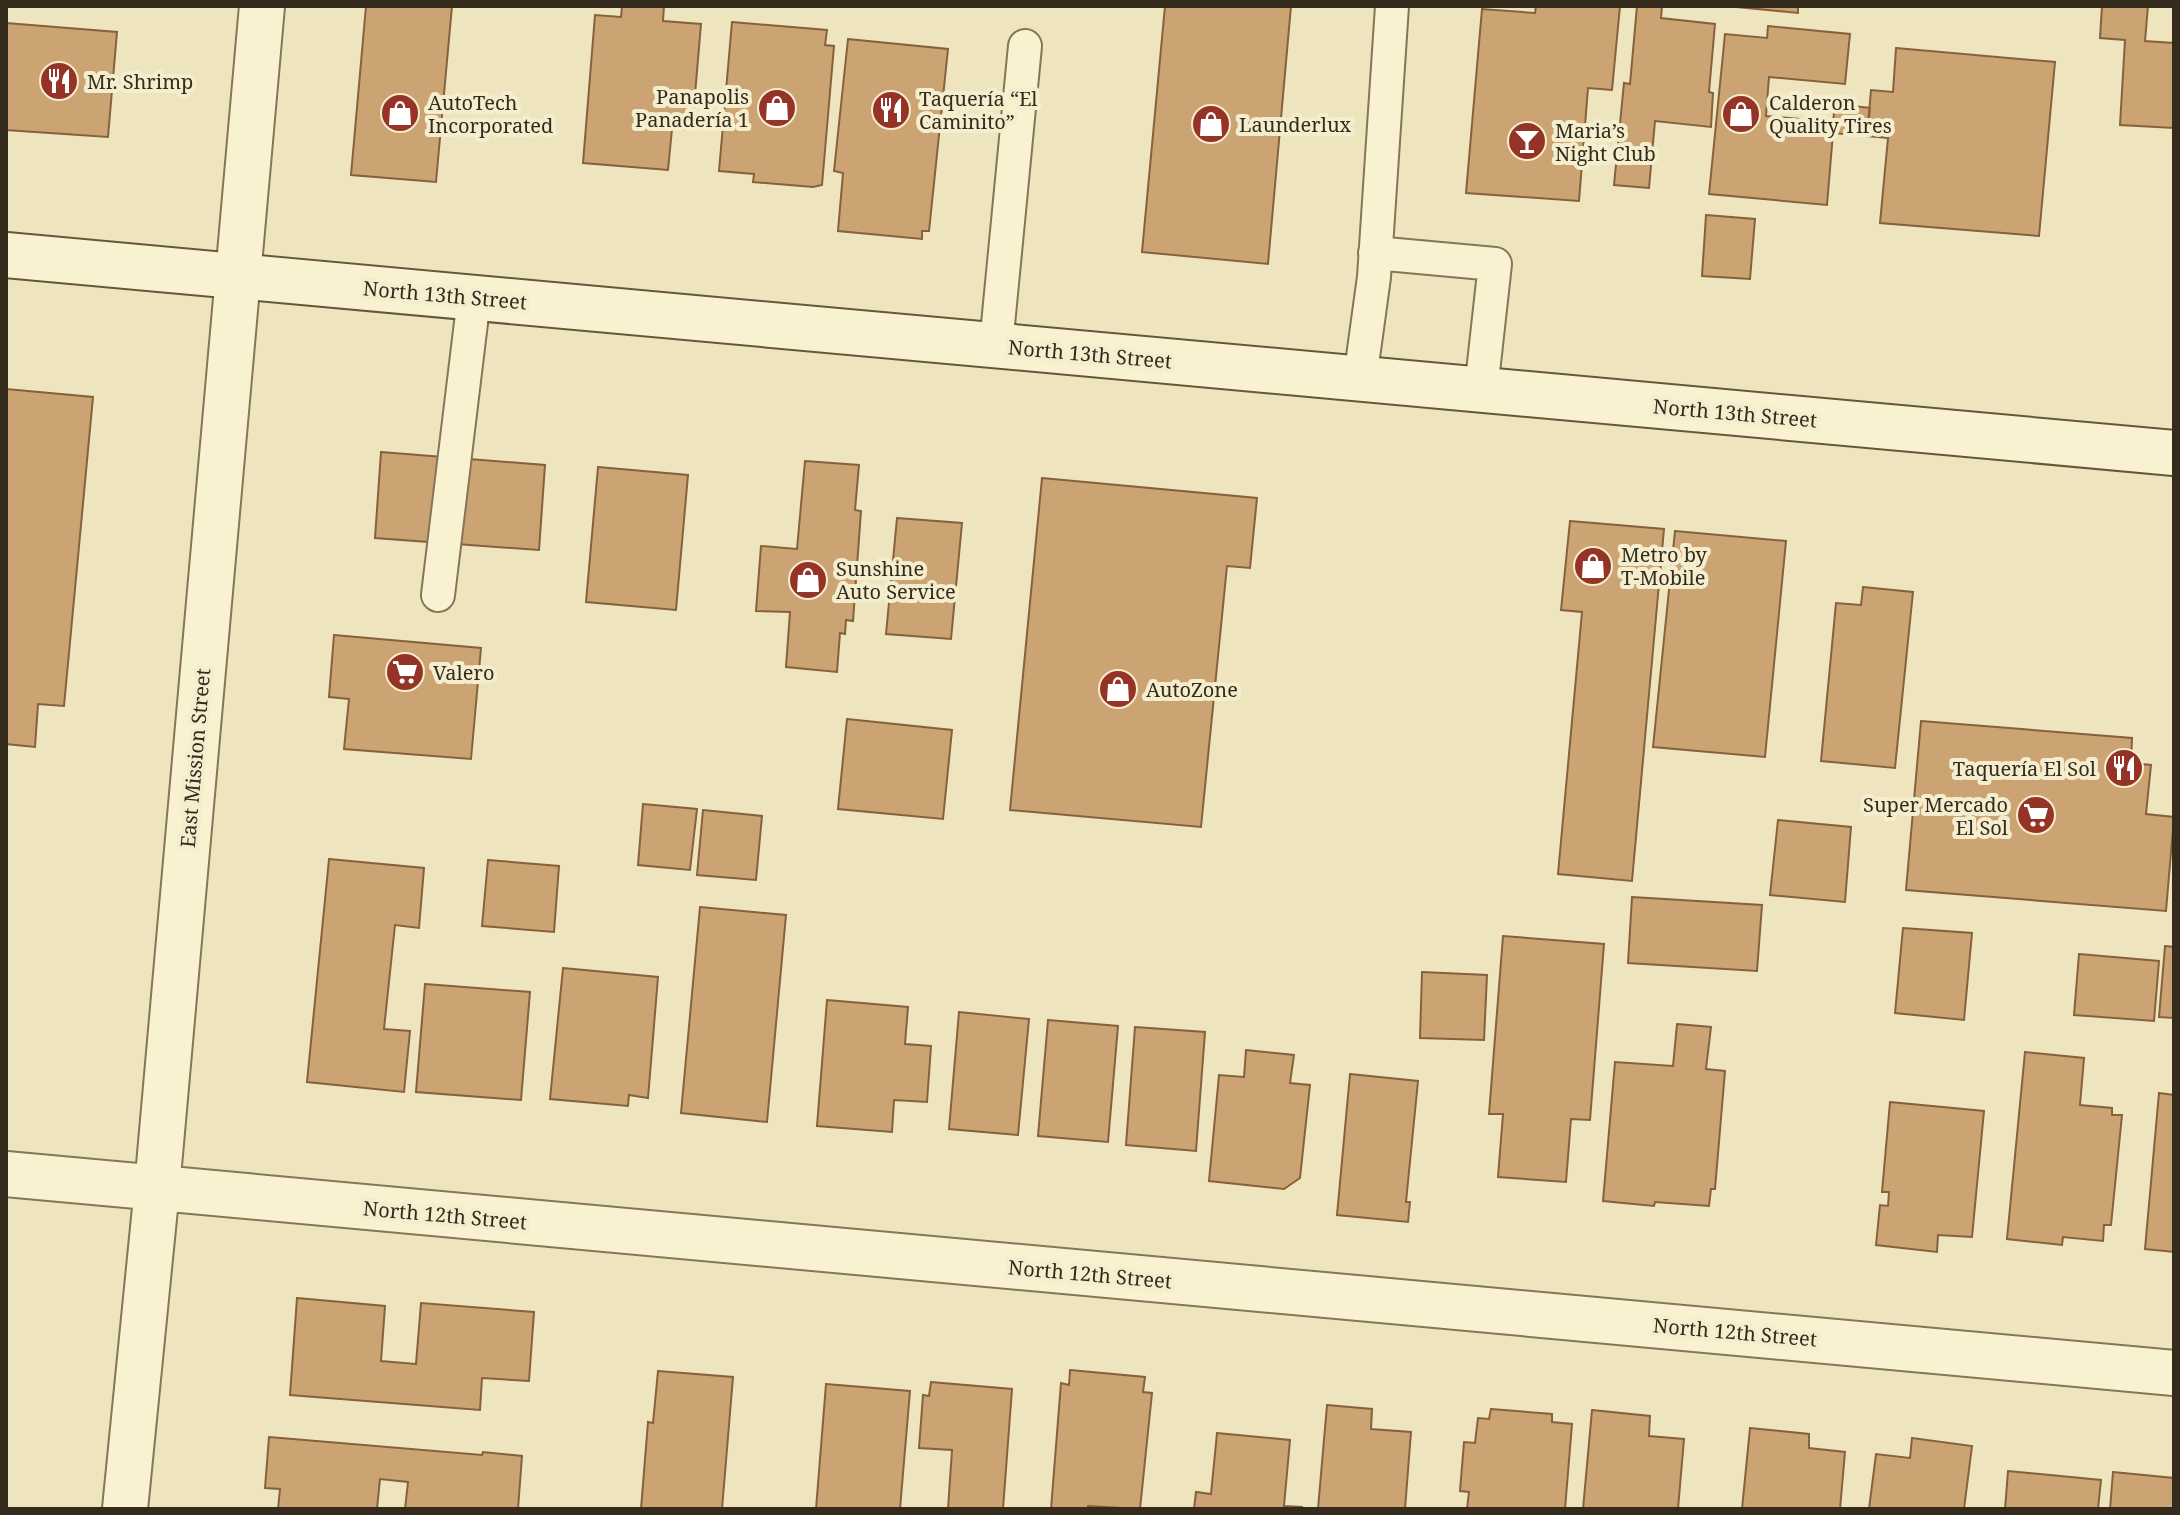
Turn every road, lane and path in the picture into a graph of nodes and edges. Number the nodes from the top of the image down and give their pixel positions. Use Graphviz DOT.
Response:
graph roads {
  1 [pos="262,6"];
  2 [pos="1392,6"];
  3 [pos="1025,46"];
  4 [pos="1375,253"];
  5 [pos="6,255"];
  6 [pos="238,277"];
  7 [pos="474,298"];
  8 [pos="996,345"];
  9 [pos="1360,379"];
  10 [pos="1481,390"];
  11 [pos="2174,453"];
  12 [pos="438,595"];
  13 [pos="6,1174"];
  14 [pos="157,1188"];
  15 [pos="2174,1373"];
  16 [pos="125,1509"];
  1 -- 6 [label="street, East Mission Street"];
  2 -- 4 [label="lane"];
  3 -- 8 [label="lane"];
  4 -- 9 [label="lane"];
  4 -- 10 [label="lane"];
  5 -- 6 [label="street, North 13th Street"];
  6 -- 7 [label="street, North 13th Street"];
  6 -- 14 [label="street, East Mission Street"];
  7 -- 8 [label="street, North 13th Street"];
  7 -- 12 [label="lane"];
  8 -- 9 [label="street, North 13th Street"];
  9 -- 10 [label="street, North 13th Street"];
  10 -- 11 [label="street, North 13th Street"];
  13 -- 14 [label="street, North 12th Street"];
  14 -- 15 [label="street, North 12th Street"];
  14 -- 16 [label="street, East Mission Street"];
}
